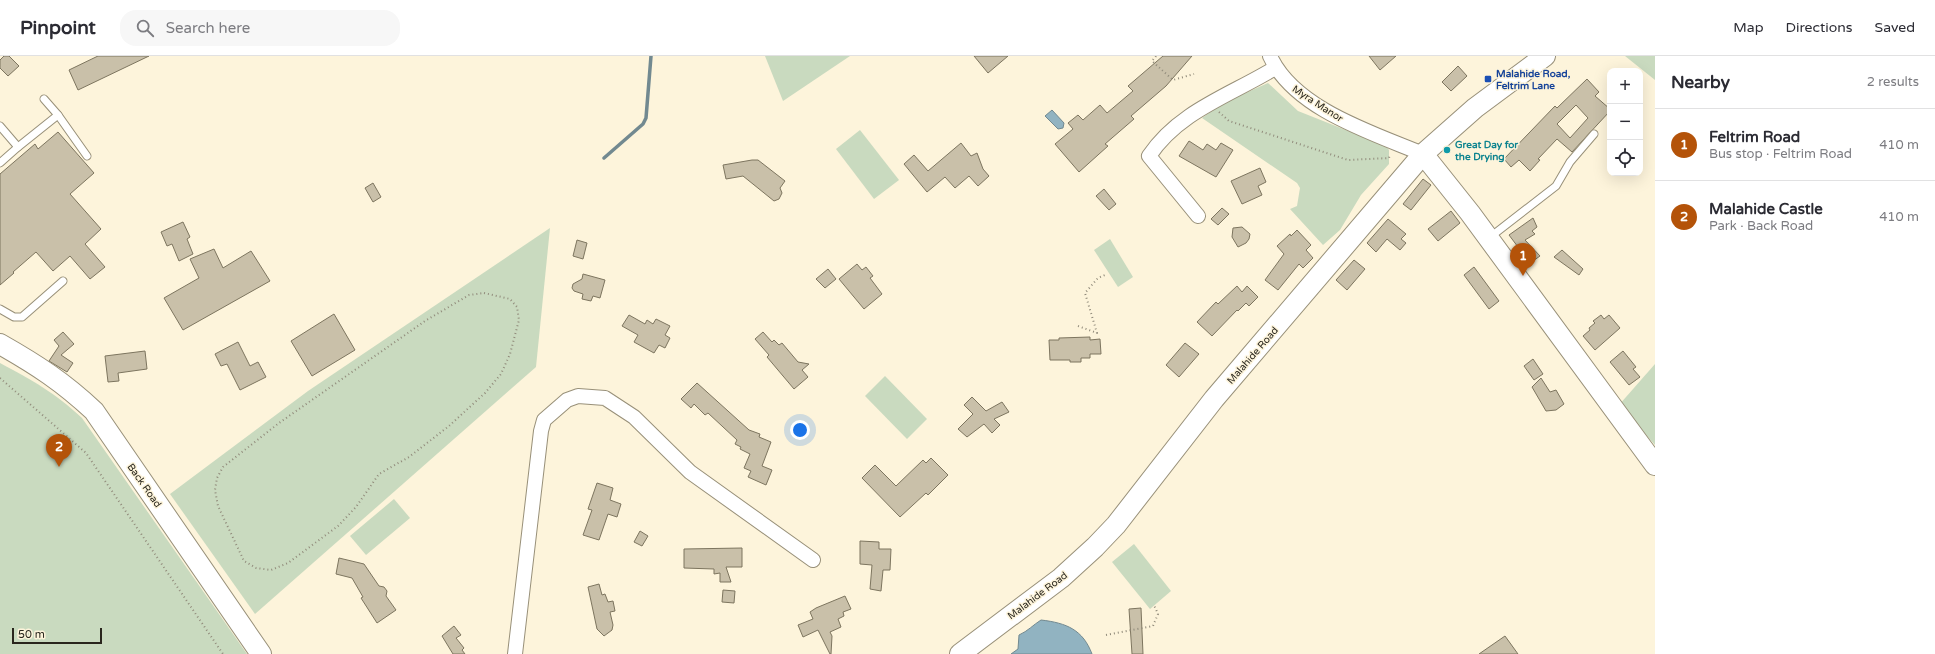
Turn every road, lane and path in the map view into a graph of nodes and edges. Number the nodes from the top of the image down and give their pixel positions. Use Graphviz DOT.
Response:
graph roads {
  1 [pos="1156,56"];
  2 [pos="1545,56"];
  3 [pos="1273,62"];
  4 [pos="1194,74"];
  5 [pos="44,99"];
  6 [pos="1211,102"];
  7 [pos="58,115"];
  8 [pos="0,126"];
  9 [pos="1594,134"];
  10 [pos="1392,141"];
  11 [pos="18,147"];
  12 [pos="1423,154"];
  13 [pos="87,156"];
  14 [pos="0,163"];
  15 [pos="1198,216"];
  16 [pos="1489,238"];
  17 [pos="1105,275"];
  18 [pos="63,281"];
  19 [pos="499,296"];
  20 [pos="0,309"];
  21 [pos="1078,326"];
  22 [pos="0,344"];
  23 [pos="0,378"];
  24 [pos="1655,464"];
  25 [pos="812,560"];
  26 [pos="1154,606"];
  27 [pos="1106,635"];
  28 [pos="224,654"];
  29 [pos="261,654"];
  30 [pos="515,654"];
  31 [pos="960,654"];
  1 -- 4 [label="path"];
  2 -- 12 [label="main road, Malahide Road"];
  3 -- 6 [label="street"];
  3 -- 10 [label="street, Myra Manor"];
  5 -- 7 [label="lane"];
  6 -- 10 [label="path"];
  6 -- 15 [label="street"];
  7 -- 11 [label="lane"];
  7 -- 13 [label="lane"];
  8 -- 11 [label="lane"];
  9 -- 16 [label="lane"];
  10 -- 12 [label="street, Myra Manor"];
  11 -- 14 [label="lane"];
  12 -- 16 [label="main road"];
  12 -- 31 [label="main road, Malahide Road"];
  16 -- 24 [label="main road"];
  17 -- 21 [label="path"];
  18 -- 20 [label="lane"];
  19 -- 19 [label="path"];
  22 -- 29 [label="main road, Back Road"];
  23 -- 28 [label="path"];
  25 -- 30 [label="street"];
  26 -- 27 [label="path"];
}
